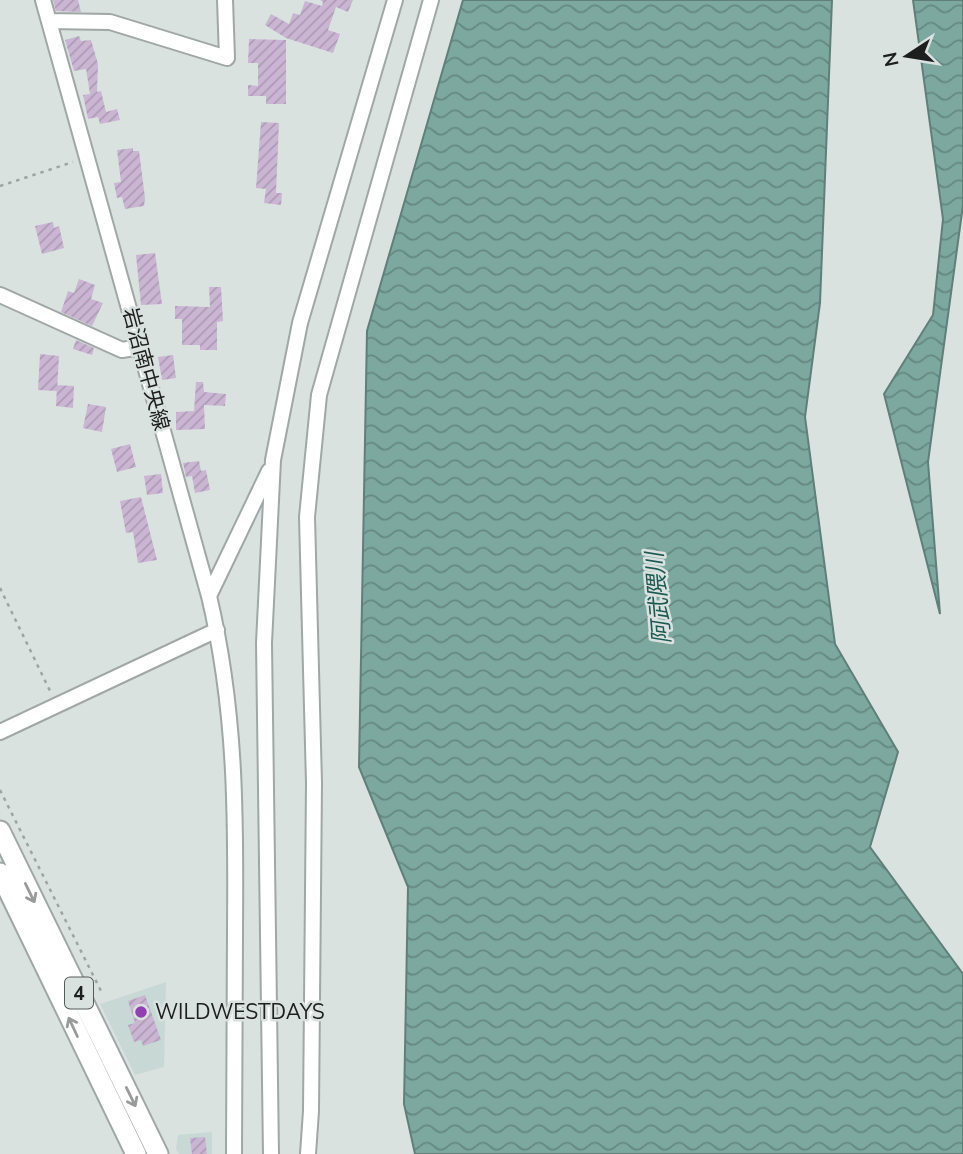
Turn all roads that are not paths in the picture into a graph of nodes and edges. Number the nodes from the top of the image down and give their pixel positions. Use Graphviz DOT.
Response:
graph roads {
  1 [pos="43,0"];
  2 [pos="225,0"];
  3 [pos="395,0"];
  4 [pos="431,0"];
  5 [pos="49,21"];
  6 [pos="0,295"];
  7 [pos="140,347"];
  8 [pos="273,460"];
  9 [pos="209,596"];
  10 [pos="217,630"];
  11 [pos="0,732"];
  12 [pos="0,831"];
  13 [pos="0,873"];
  14 [pos="136,1154"];
  15 [pos="158,1154"];
  16 [pos="234,1154"];
  17 [pos="271,1154"];
  18 [pos="308,1154"];
  1 -- 5 [label="street, 岩沼南中央線"];
  2 -- 5 [label="street"];
  3 -- 8 [label="street"];
  4 -- 18 [label="street"];
  5 -- 7 [label="street, 岩沼南中央線"];
  6 -- 7 [label="street"];
  7 -- 9 [label="street, 岩沼南中央線"];
  8 -- 9 [label="street"];
  8 -- 17 [label="street"];
  9 -- 10 [label="street, 岩沼南中央線"];
  10 -- 11 [label="street"];
  10 -- 16 [label="street, 岩沼南中央線"];
  12 -- 15 [label="highway, 4, one-way"];
  14 -- 13 [label="highway, 4, one-way"];
}
